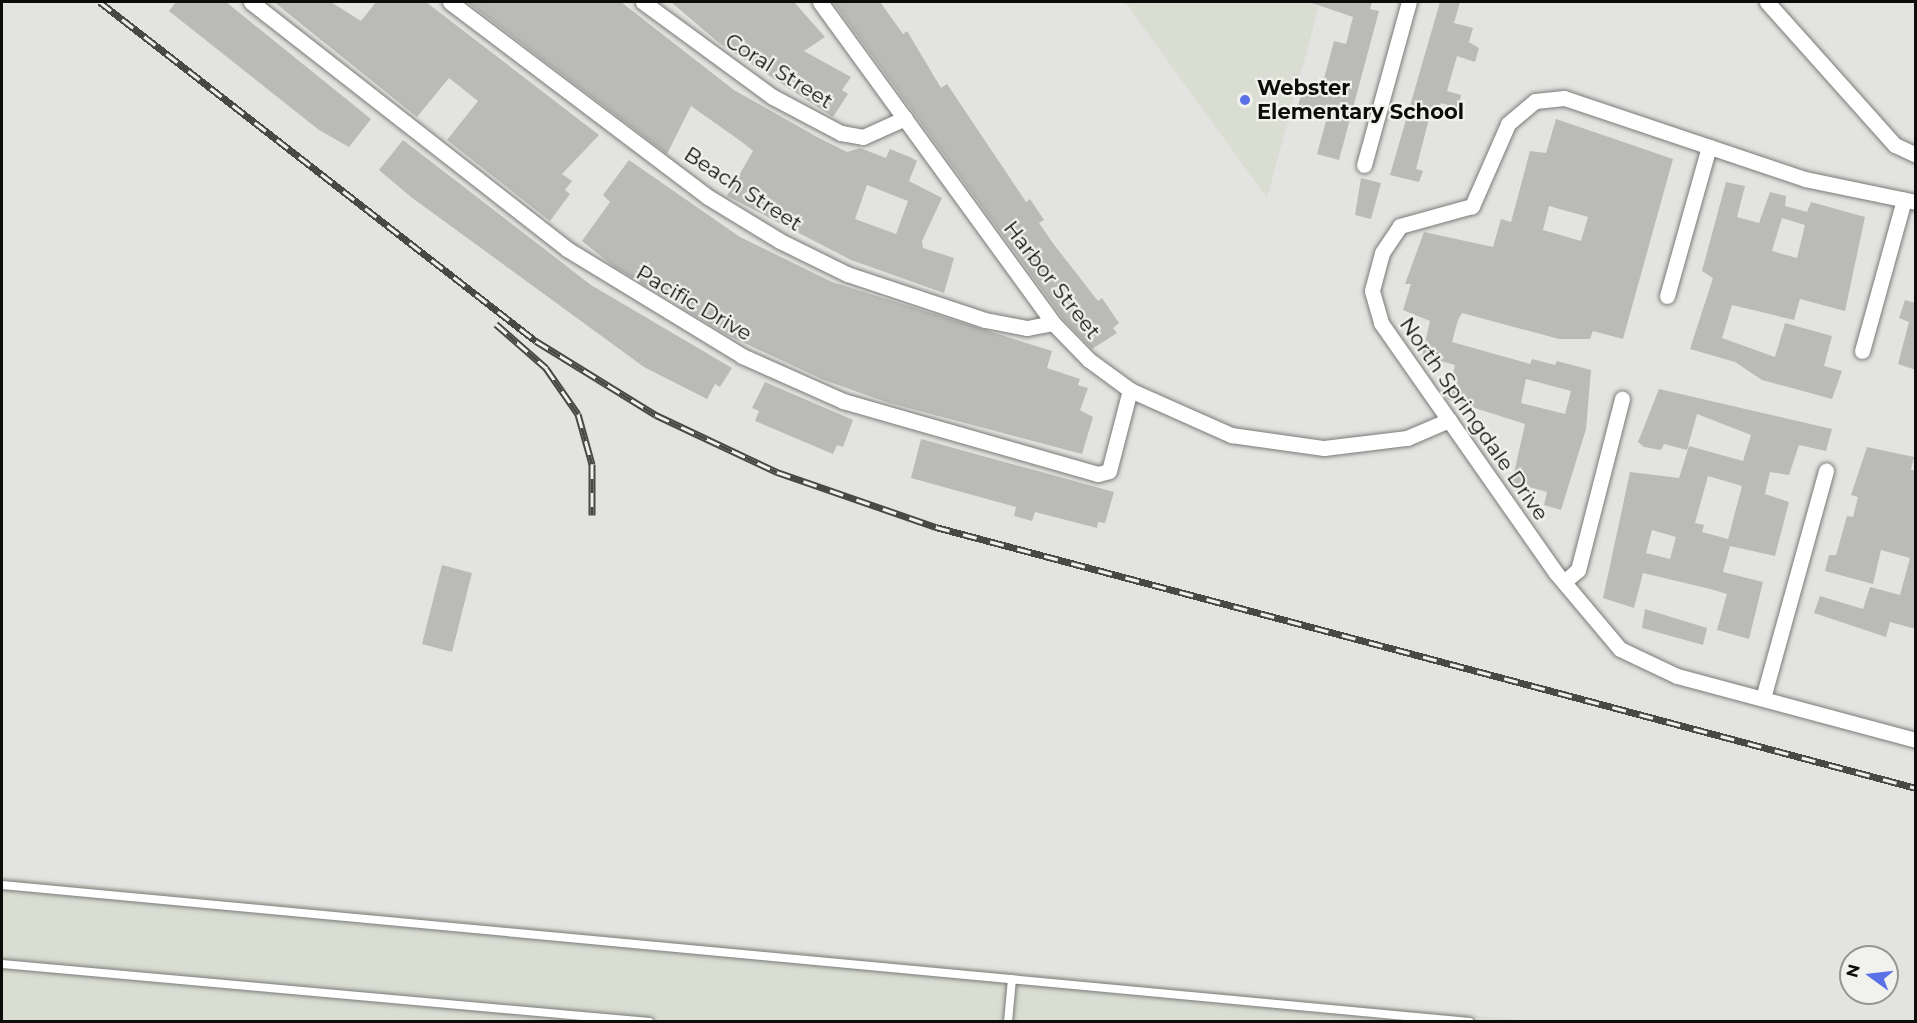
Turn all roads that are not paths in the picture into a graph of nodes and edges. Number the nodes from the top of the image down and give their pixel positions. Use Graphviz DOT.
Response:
graph roads {
  1 [pos="251,2"];
  2 [pos="450,2"];
  3 [pos="643,2"];
  4 [pos="820,2"];
  5 [pos="1409,2"];
  6 [pos="1767,2"];
  7 [pos="905,118"];
  8 [pos="1709,147"];
  9 [pos="1916,154"];
  10 [pos="1365,165"];
  11 [pos="1910,201"];
  12 [pos="1667,296"];
  13 [pos="1053,323"];
  14 [pos="1862,351"];
  15 [pos="1130,390"];
  16 [pos="1622,399"];
  17 [pos="1449,420"];
  18 [pos="1826,471"];
  19 [pos="1564,582"];
  20 [pos="1763,698"];
  21 [pos="1916,740"];
  22 [pos="2,885"];
  23 [pos="2,964"];
  24 [pos="1012,979"];
  25 [pos="649,1022"];
  26 [pos="1008,1022"];
  27 [pos="1470,1022"];
  1 -- 15 [label="street, Pacific Drive"];
  2 -- 13 [label="street, Beach Street"];
  3 -- 7 [label="street, Coral Street"];
  4 -- 7 [label="street, Harbor Street"];
  5 -- 10 [label="street"];
  6 -- 9 [label="street"];
  7 -- 13 [label="street, Harbor Street"];
  8 -- 11 [label="street, North Springdale Drive"];
  8 -- 12 [label="street"];
  8 -- 17 [label="street, North Springdale Drive"];
  11 -- 14 [label="street"];
  13 -- 15 [label="street, Harbor Street"];
  15 -- 17 [label="street, Harbor Street"];
  16 -- 19 [label="street"];
  17 -- 19 [label="street, North Springdale Drive"];
  18 -- 20 [label="street"];
  19 -- 20 [label="street, North Springdale Drive"];
  20 -- 21 [label="street, North Springdale Drive"];
  22 -- 24 [label="lane"];
  23 -- 25 [label="lane"];
  24 -- 26 [label="lane"];
  24 -- 27 [label="lane"];
}
